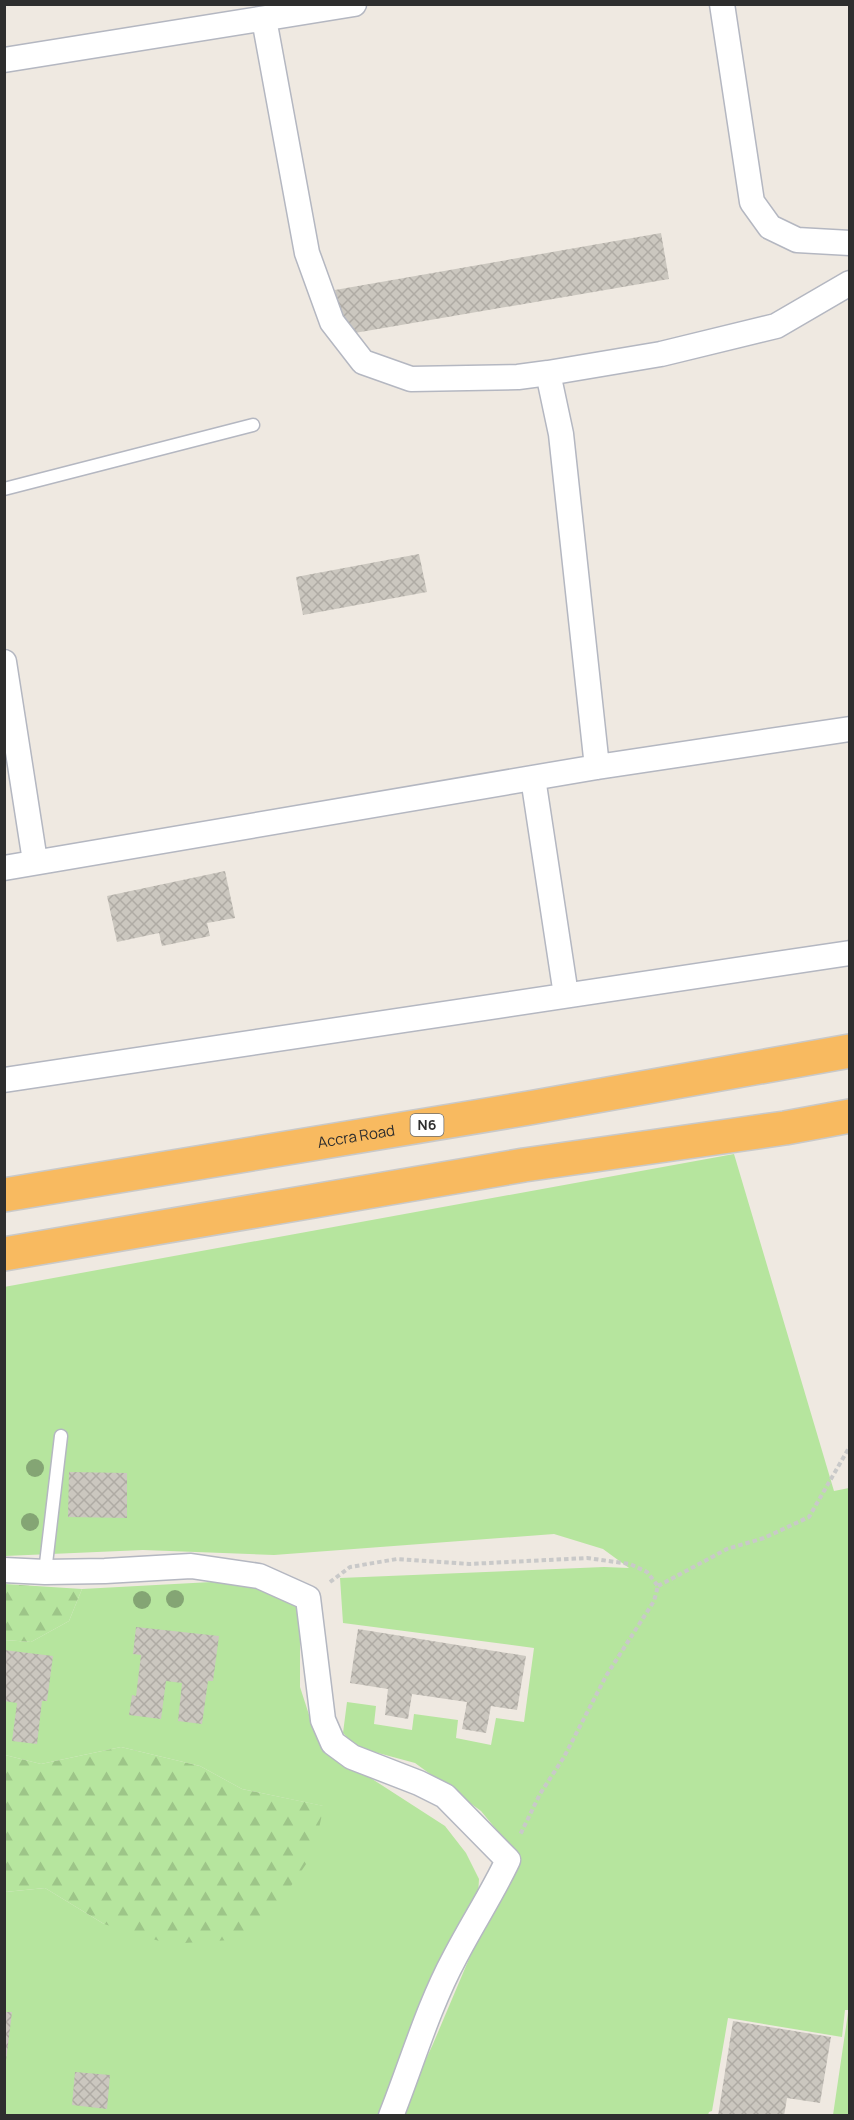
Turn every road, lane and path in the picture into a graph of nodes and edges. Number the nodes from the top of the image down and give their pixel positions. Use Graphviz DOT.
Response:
graph roads {
  1 [pos="354,4"];
  2 [pos="722,4"];
  3 [pos="264,19"];
  4 [pos="4,60"];
  5 [pos="849,243"];
  6 [pos="849,283"];
  7 [pos="548,373"];
  8 [pos="253,425"];
  9 [pos="4,489"];
  10 [pos="4,662"];
  11 [pos="849,729"];
  12 [pos="597,767"];
  13 [pos="533,778"];
  14 [pos="34,861"];
  15 [pos="4,868"];
  16 [pos="849,953"];
  17 [pos="566,996"];
  18 [pos="849,1051"];
  19 [pos="4,1080"];
  20 [pos="849,1116"];
  21 [pos="4,1195"];
  22 [pos="4,1254"];
  23 [pos="61,1436"];
  24 [pos="849,1446"];
  25 [pos="4,1570"];
  26 [pos="45,1572"];
  27 [pos="658,1586"];
  28 [pos="308,1598"];
  29 [pos="508,1860"];
  30 [pos="391,2115"];
  1 -- 3 [label="street"];
  2 -- 5 [label="street"];
  3 -- 4 [label="street"];
  3 -- 7 [label="street"];
  6 -- 7 [label="street"];
  7 -- 12 [label="street"];
  8 -- 9 [label="lane"];
  10 -- 14 [label="street"];
  11 -- 12 [label="street"];
  12 -- 13 [label="street"];
  13 -- 14 [label="street"];
  13 -- 17 [label="street"];
  14 -- 15 [label="street"];
  16 -- 17 [label="street"];
  17 -- 19 [label="street"];
  18 -- 21 [label="highway, Accra Road / N6"];
  20 -- 22 [label="highway"];
  23 -- 26 [label="lane"];
  24 -- 27 [label="path"];
  25 -- 26 [label="street"];
  26 -- 28 [label="street"];
  27 -- 28 [label="path"];
  27 -- 29 [label="path"];
  28 -- 29 [label="street"];
  29 -- 30 [label="street"];
}
